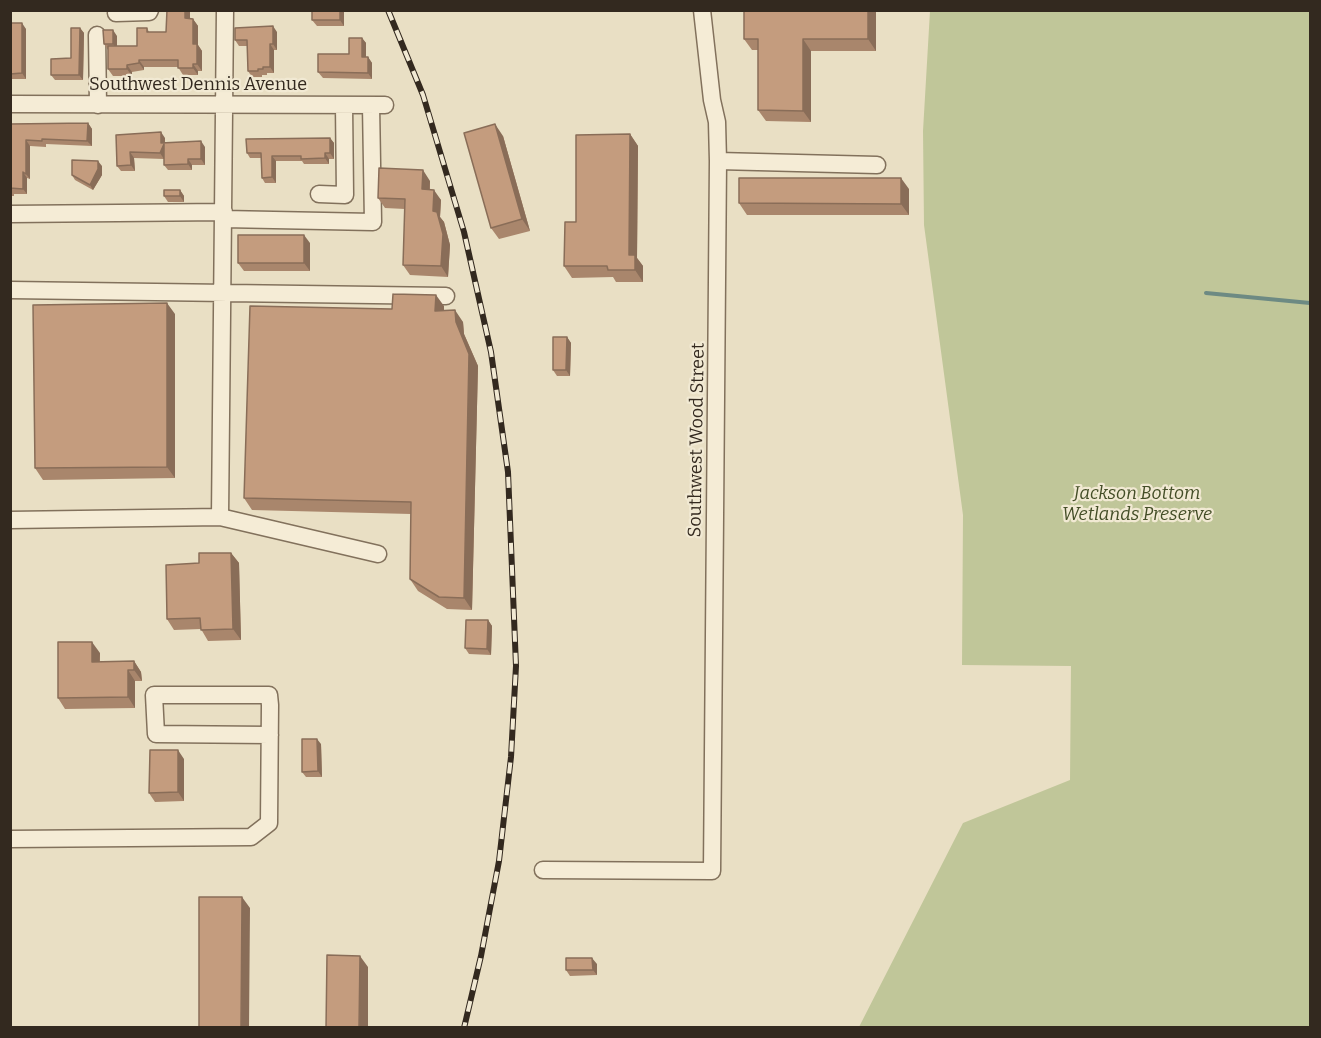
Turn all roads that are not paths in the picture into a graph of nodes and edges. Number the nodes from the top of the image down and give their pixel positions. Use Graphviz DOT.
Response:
graph roads {
  1 [pos="150,10"];
  2 [pos="225,10"];
  3 [pos="702,10"];
  4 [pos="116,13"];
  5 [pos="97,35"];
  6 [pos="10,104"];
  7 [pos="98,105"];
  8 [pos="225,105"];
  9 [pos="344,105"];
  10 [pos="718,161"];
  11 [pos="877,165"];
  12 [pos="319,194"];
  13 [pos="10,214"];
  14 [pos="224,216"];
  15 [pos="10,290"];
  16 [pos="223,292"];
  17 [pos="446,296"];
  18 [pos="220,517"];
  19 [pos="10,520"];
  20 [pos="378,554"];
  21 [pos="270,735"];
  22 [pos="10,839"];
  23 [pos="543,870"];
  1 -- 4 [label="street"];
  2 -- 8 [label="street"];
  3 -- 10 [label="street, Southwest Wood Street"];
  5 -- 7 [label="street"];
  6 -- 7 [label="street, Southwest Dennis Avenue"];
  7 -- 8 [label="street, Southwest Dennis Avenue"];
  8 -- 9 [label="street, Southwest Dennis Avenue"];
  8 -- 14 [label="street"];
  9 -- 12 [label="street"];
  9 -- 14 [label="street, Southwest Dennis Avenue"];
  10 -- 11 [label="street"];
  10 -- 23 [label="street, Southwest Wood Street"];
  13 -- 14 [label="street"];
  14 -- 16 [label="street"];
  15 -- 16 [label="street"];
  16 -- 17 [label="street"];
  16 -- 18 [label="street"];
  18 -- 19 [label="street"];
  18 -- 20 [label="street"];
  21 -- 21 [label="street"];
  21 -- 22 [label="street"];
}
